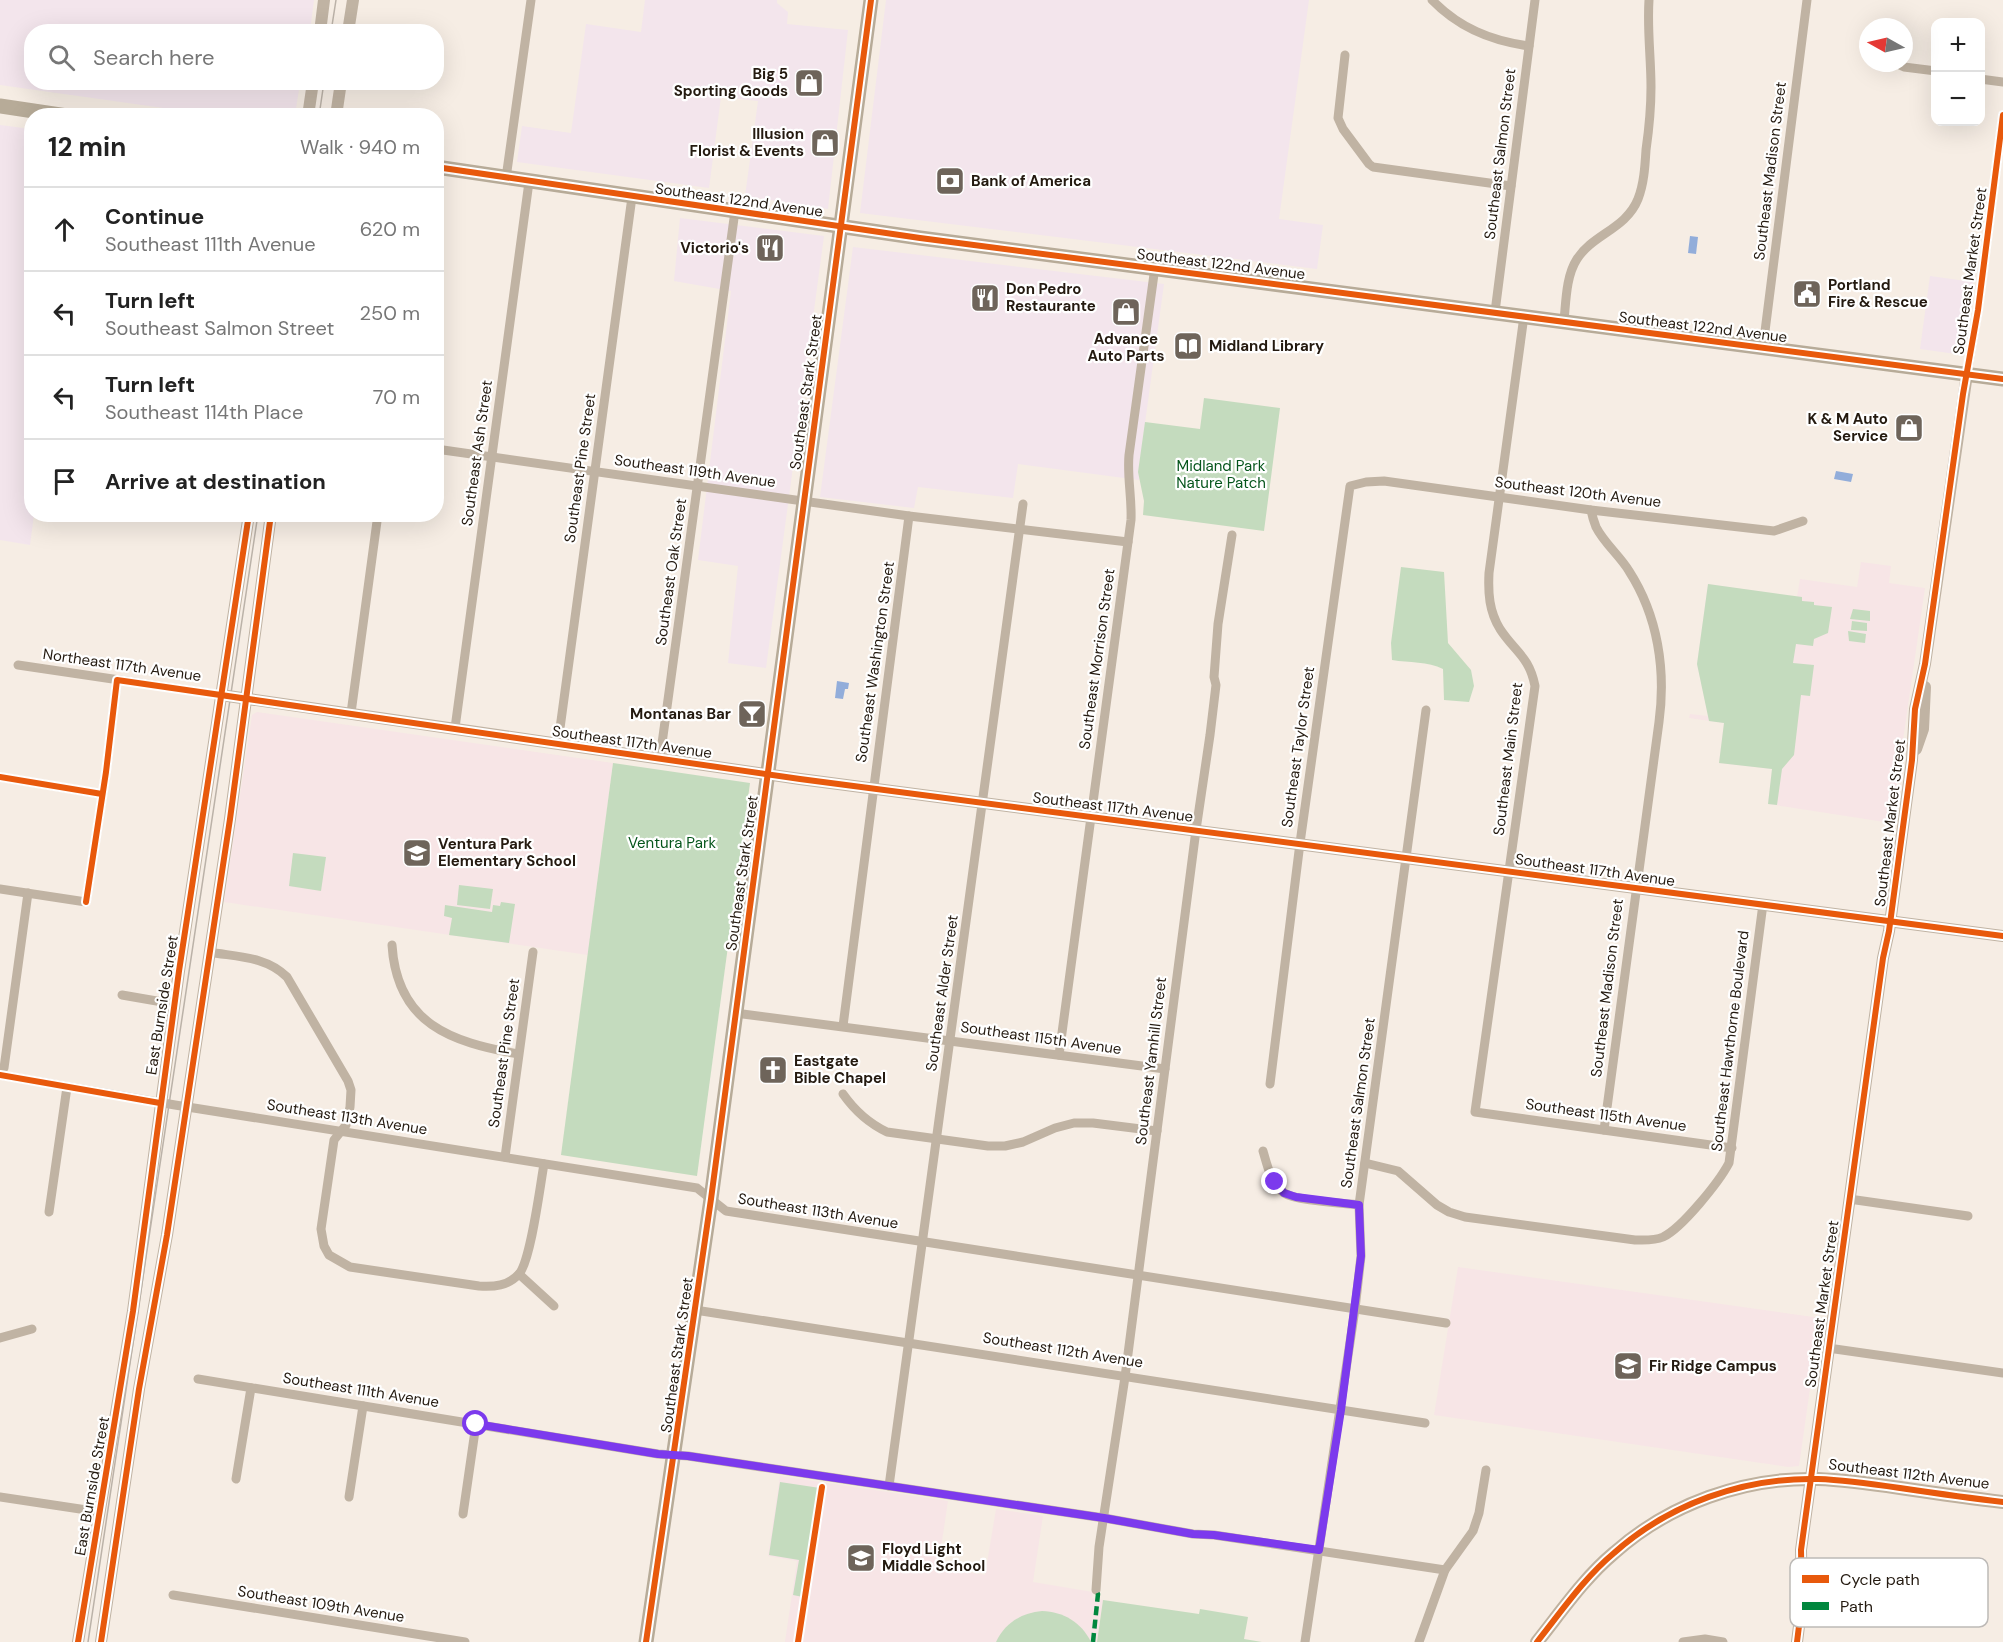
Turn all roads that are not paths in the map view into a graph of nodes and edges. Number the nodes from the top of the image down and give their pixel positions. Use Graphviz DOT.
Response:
graph roads {
  1 [pos="324,0"];
  2 [pos="353,0"];
  3 [pos="531,0"];
  4 [pos="871,0"];
  5 [pos="1432,0"];
  6 [pos="1535,0"];
  7 [pos="1649,0"];
  8 [pos="1807,0"];
  9 [pos="321,24"];
  10 [pos="349,24"];
  11 [pos="1529,46"];
  12 [pos="1345,55"];
  13 [pos="1913,68"];
  14 [pos="1931,70"];
  15 [pos="1985,80"];
  16 [pos="2003,82"];
  17 [pos="312,90"];
  18 [pos="340,90"];
  19 [pos="0,106"];
  20 [pos="309,108"];
  21 [pos="337,108"];
  22 [pos="24,110"];
  23 [pos="2003,115"];
  24 [pos="444,168"];
  25 [pos="506,178"];
  26 [pos="529,182"];
  27 [pos="1511,186"];
  28 [pos="632,197"];
  29 [pos="735,211"];
  30 [pos="841,226"];
  31 [pos="1155,267"];
  32 [pos="1495,312"];
  33 [pos="1524,316"];
  34 [pos="1564,321"];
  35 [pos="1763,347"];
  36 [pos="1967,374"];
  37 [pos="2003,379"];
  38 [pos="444,450"];
  39 [pos="492,456"];
  40 [pos="595,472"];
  41 [pos="698,486"];
  42 [pos="1350,486"];
  43 [pos="1500,497"];
  44 [pos="804,502"];
  45 [pos="1023,504"];
  46 [pos="1591,510"];
  47 [pos="909,516"];
  48 [pos="1803,521"];
  49 [pos="248,522"];
  50 [pos="270,522"];
  51 [pos="377,522"];
  52 [pos="1019,529"];
  53 [pos="1232,535"];
  54 [pos="1128,542"];
  55 [pos="18,665"];
  56 [pos="117,680"];
  57 [pos="221,695"];
  58 [pos="246,698"];
  59 [pos="1426,710"];
  60 [pos="351,713"];
  61 [pos="455,728"];
  62 [pos="558,743"];
  63 [pos="660,758"];
  64 [pos="767,774"];
  65 [pos="0,777"];
  66 [pos="873,788"];
  67 [pos="102,794"];
  68 [pos="982,802"];
  69 [pos="1090,816"];
  70 [pos="1196,830"];
  71 [pos="1300,843"];
  72 [pos="1405,857"];
  73 [pos="1508,870"];
  74 [pos="1636,887"];
  75 [pos="0,889"];
  76 [pos="28,893"];
  77 [pos="1763,904"];
  78 [pos="1890,921"];
  79 [pos="2003,936"];
  80 [pos="392,945"];
  81 [pos="532,951"];
  82 [pos="209,952"];
  83 [pos="122,995"];
  84 [pos="174,1004"];
  85 [pos="735,1013"];
  86 [pos="843,1026"];
  87 [pos="951,1041"];
  88 [pos="519,1054"];
  89 [pos="1059,1055"];
  90 [pos="1165,1070"];
  91 [pos="0,1074"];
  92 [pos="1270,1084"];
  93 [pos="67,1087"];
  94 [pos="843,1094"];
  95 [pos="160,1102"];
  96 [pos="185,1107"];
  97 [pos="1475,1112"];
  98 [pos="1604,1130"];
  99 [pos="341,1131"];
  100 [pos="1157,1131"];
  101 [pos="937,1140"];
  102 [pos="1732,1148"];
  103 [pos="1263,1151"];
  104 [pos="505,1158"];
  105 [pos="1365,1163"];
  106 [pos="544,1164"];
  107 [pos="711,1199"];
  108 [pos="1849,1199"];
  109 [pos="1359,1205"];
  110 [pos="50,1212"];
  111 [pos="1968,1216"];
  112 [pos="923,1242"];
  113 [pos="519,1274"];
  114 [pos="1139,1276"];
  115 [pos="554,1306"];
  116 [pos="1354,1309"];
  117 [pos="695,1310"];
  118 [pos="1446,1323"];
  119 [pos="32,1329"];
  120 [pos="0,1338"];
  121 [pos="910,1343"];
  122 [pos="1828,1348"];
  123 [pos="2003,1373"];
  124 [pos="1125,1377"];
  125 [pos="198,1379"];
  126 [pos="251,1388"];
  127 [pos="363,1406"];
  128 [pos="1341,1410"];
  129 [pos="476,1424"];
  130 [pos="1425,1424"];
  131 [pos="674,1455"];
  132 [pos="1486,1470"];
  133 [pos="236,1479"];
  134 [pos="1811,1479"];
  135 [pos="889,1486"];
  136 [pos="0,1497"];
  137 [pos="349,1497"];
  138 [pos="2003,1502"];
  139 [pos="100,1512"];
  140 [pos="463,1514"];
  141 [pos="1104,1518"];
  142 [pos="1319,1550"];
  143 [pos="1800,1558"];
  144 [pos="1445,1570"];
  145 [pos="1096,1590"];
  146 [pos="173,1595"];
  147 [pos="1799,1627"];
  148 [pos="78,1642"];
  149 [pos="101,1642"];
  150 [pos="465,1642"];
  151 [pos="646,1642"];
  152 [pos="1305,1642"];
  153 [pos="1419,1642"];
  154 [pos="1537,1642"];
  155 [pos="1683,1642"];
  156 [pos="1723,1642"];
  157 [pos="1797,1642"];
  1 -- 9 [label="street"];
  2 -- 10 [label="street"];
  3 -- 25 [label="street"];
  4 -- 30 [label="main road, Southeast Stark Street"];
  5 -- 11 [label="street"];
  6 -- 11 [label="street, Southeast Salmon Street"];
  7 -- 34 [label="street"];
  8 -- 35 [label="street, Southeast Madison Street"];
  11 -- 27 [label="street, Southeast Salmon Street"];
  12 -- 27 [label="street"];
  13 -- 14 [label="street"];
  15 -- 16 [label="street"];
  17 -- 20 [label="street"];
  18 -- 21 [label="street"];
  19 -- 22 [label="main road"];
  23 -- 36 [label="street, Southeast Market Street"];
  24 -- 25 [label="main road, Southeast 122nd Avenue"];
  25 -- 26 [label="main road, Southeast 122nd Avenue"];
  26 -- 28 [label="main road, Southeast 122nd Avenue"];
  26 -- 39 [label="street, Southeast Ash Street"];
  27 -- 32 [label="street, Southeast Salmon Street"];
  28 -- 29 [label="main road, Southeast 122nd Avenue"];
  28 -- 40 [label="street, Southeast Pine Street"];
  29 -- 30 [label="main road, Southeast 122nd Avenue"];
  29 -- 41 [label="street, Southeast Oak Street"];
  30 -- 31 [label="main road, Southeast 122nd Avenue"];
  30 -- 44 [label="main road, Southeast Stark Street"];
  31 -- 32 [label="main road, Southeast 122nd Avenue"];
  31 -- 54 [label="street, Southeast Morrison Street"];
  32 -- 33 [label="main road, Southeast 122nd Avenue"];
  33 -- 34 [label="main road, Southeast 122nd Avenue"];
  33 -- 43 [label="street, Southeast Main Street"];
  34 -- 35 [label="main road, Southeast 122nd Avenue"];
  35 -- 36 [label="main road, Southeast 122nd Avenue"];
  36 -- 37 [label="main road, Southeast 122nd Avenue"];
  36 -- 78 [label="street, Southeast Market Street"];
  38 -- 39 [label="street, Southeast 119th Avenue"];
  39 -- 40 [label="street, Southeast 119th Avenue"];
  39 -- 61 [label="street, Southeast Ash Street"];
  40 -- 41 [label="street, Southeast 119th Avenue"];
  40 -- 62 [label="street, Southeast Pine Street"];
  41 -- 44 [label="street, Southeast 119th Avenue"];
  41 -- 63 [label="street, Southeast Oak Street"];
  42 -- 43 [label="street, Southeast 120th Avenue"];
  42 -- 71 [label="street, Southeast Taylor Street"];
  43 -- 46 [label="street, Southeast 120th Avenue"];
  43 -- 73 [label="street, Southeast Main Street"];
  44 -- 47 [label="street, Southeast 119th Avenue"];
  44 -- 64 [label="main road, Southeast Stark Street"];
  45 -- 52 [label="street, Southeast Alder Street"];
  46 -- 48 [label="street, Southeast 120th Avenue"];
  46 -- 74 [label="street, Southeast Madison Street"];
  47 -- 52 [label="street, Southeast 119th Avenue"];
  47 -- 66 [label="street, Southeast Washington Street"];
  49 -- 57 [label="street, East Burnside Street"];
  50 -- 58 [label="street, East Burnside Street"];
  51 -- 60 [label="street"];
  52 -- 54 [label="street, Southeast 119th Avenue"];
  52 -- 68 [label="street, Southeast Alder Street"];
  53 -- 70 [label="street, Southeast Yamhill Street"];
  54 -- 69 [label="street, Southeast Morrison Street"];
  55 -- 56 [label="street, Northeast 117th Avenue"];
  56 -- 57 [label="street, Northeast 117th Avenue"];
  56 -- 67 [label="street"];
  57 -- 58 [label="street, Southeast 117th Avenue"];
  57 -- 84 [label="street, East Burnside Street"];
  58 -- 60 [label="street, Southeast 117th Avenue"];
  58 -- 82 [label="street, East Burnside Street"];
  59 -- 72 [label="street, Southeast Salmon Street"];
  60 -- 61 [label="street, Southeast 117th Avenue"];
  61 -- 62 [label="street, Southeast 117th Avenue"];
  62 -- 63 [label="street, Southeast 117th Avenue"];
  63 -- 64 [label="street, Southeast 117th Avenue"];
  64 -- 66 [label="street, Southeast 117th Avenue"];
  64 -- 85 [label="main road, Southeast Stark Street"];
  65 -- 67 [label="street"];
  66 -- 68 [label="street, Southeast 117th Avenue"];
  66 -- 86 [label="street, Southeast Washington Street"];
  67 -- 76 [label="street"];
  68 -- 69 [label="street, Southeast 117th Avenue"];
  68 -- 87 [label="street, Southeast Alder Street"];
  69 -- 70 [label="street, Southeast 117th Avenue"];
  69 -- 89 [label="street, Southeast Morrison Street"];
  70 -- 71 [label="street, Southeast 117th Avenue"];
  70 -- 90 [label="street, Southeast Yamhill Street"];
  71 -- 72 [label="street, Southeast 117th Avenue"];
  71 -- 92 [label="street, Southeast Taylor Street"];
  72 -- 73 [label="street, Southeast 117th Avenue"];
  72 -- 105 [label="street, Southeast Salmon Street"];
  73 -- 74 [label="street, Southeast 117th Avenue"];
  73 -- 97 [label="street, Southeast Main Street"];
  74 -- 77 [label="street, Southeast 117th Avenue"];
  74 -- 98 [label="street, Southeast Madison Street"];
  75 -- 76 [label="street"];
  76 -- 91 [label="street"];
  77 -- 78 [label="street, Southeast 117th Avenue"];
  77 -- 102 [label="street, Southeast Hawthorne Boulevard"];
  78 -- 79 [label="street, Southeast 117th Avenue"];
  78 -- 108 [label="street, Southeast Market Street"];
  80 -- 88 [label="street"];
  81 -- 88 [label="street, Southeast Pine Street"];
  82 -- 96 [label="street, East Burnside Street"];
  82 -- 99 [label="street"];
  83 -- 84 [label="street"];
  84 -- 95 [label="street, East Burnside Street"];
  85 -- 86 [label="street, Southeast 115th Avenue"];
  85 -- 107 [label="main road, Southeast Stark Street"];
  86 -- 87 [label="street, Southeast 115th Avenue"];
  87 -- 89 [label="street, Southeast 115th Avenue"];
  87 -- 101 [label="street, Southeast Alder Street"];
  88 -- 104 [label="street, Southeast Pine Street"];
  89 -- 90 [label="street, Southeast 115th Avenue"];
  90 -- 100 [label="street, Southeast Yamhill Street"];
  91 -- 93 [label="street, Southeast 113th Avenue"];
  93 -- 95 [label="street, Southeast 113th Avenue"];
  93 -- 110 [label="street"];
  94 -- 101 [label="street"];
  95 -- 96 [label="street, Southeast 113th Avenue"];
  95 -- 139 [label="street, East Burnside Street"];
  96 -- 99 [label="street, Southeast 113th Avenue"];
  96 -- 149 [label="street, East Burnside Street"];
  97 -- 98 [label="street, Southeast 115th Avenue"];
  98 -- 102 [label="street, Southeast 115th Avenue"];
  99 -- 104 [label="street, Southeast 113th Avenue"];
  99 -- 113 [label="street"];
  100 -- 101 [label="street"];
  100 -- 114 [label="street, Southeast Yamhill Street"];
  101 -- 112 [label="street, Southeast Alder Street"];
  102 -- 105 [label="street, Southeast Hawthorne Boulevard"];
  103 -- 109 [label="street"];
  104 -- 106 [label="street, Southeast 113th Avenue"];
  105 -- 109 [label="street, Southeast Salmon Street"];
  106 -- 107 [label="street, Southeast 113th Avenue"];
  106 -- 113 [label="street"];
  107 -- 112 [label="street, Southeast 113th Avenue"];
  107 -- 117 [label="main road, Southeast Stark Street"];
  108 -- 111 [label="street"];
  108 -- 122 [label="street, Southeast Market Street"];
  109 -- 116 [label="street, Southeast Salmon Street"];
  112 -- 114 [label="street, Southeast 113th Avenue"];
  112 -- 121 [label="street, Southeast Alder Street"];
  113 -- 115 [label="street"];
  114 -- 116 [label="street, Southeast 113th Avenue"];
  114 -- 124 [label="street, Southeast Yamhill Street"];
  116 -- 118 [label="street, Southeast 113th Avenue"];
  116 -- 128 [label="street, Southeast Salmon Street"];
  117 -- 121 [label="street, Southeast 112th Avenue"];
  117 -- 131 [label="main road, Southeast Stark Street"];
  119 -- 120 [label="street"];
  121 -- 124 [label="street, Southeast 112th Avenue"];
  121 -- 135 [label="street, Southeast Alder Street"];
  122 -- 123 [label="street"];
  122 -- 134 [label="street, Southeast Market Street"];
  124 -- 128 [label="street, Southeast 112th Avenue"];
  124 -- 141 [label="street, Southeast Yamhill Street"];
  125 -- 126 [label="street, Southeast 111th Avenue"];
  126 -- 127 [label="street, Southeast 111th Avenue"];
  126 -- 133 [label="street"];
  127 -- 129 [label="street, Southeast 111th Avenue"];
  127 -- 137 [label="street"];
  128 -- 130 [label="street, Southeast 112th Avenue"];
  128 -- 142 [label="street, Southeast Salmon Street"];
  129 -- 131 [label="street, Southeast 111th Avenue"];
  129 -- 140 [label="street"];
  131 -- 135 [label="street, Southeast 111th Avenue"];
  131 -- 151 [label="main road, Southeast Stark Street"];
  132 -- 144 [label="street"];
  134 -- 138 [label="main road, Southeast 112th Avenue"];
  134 -- 143 [label="street, Southeast Market Street"];
  134 -- 154 [label="main road, Southeast 112th Avenue"];
  135 -- 141 [label="street, Southeast 111th Avenue"];
  136 -- 139 [label="street"];
  139 -- 148 [label="street, East Burnside Street"];
  141 -- 142 [label="street, Southeast 111th Avenue"];
  141 -- 145 [label="street, Southeast Yamhill Street"];
  142 -- 144 [label="street, Southeast 111th Avenue"];
  142 -- 152 [label="street, Southeast Salmon Street"];
  144 -- 153 [label="street"];
  146 -- 150 [label="street, Southeast 109th Avenue"];
  147 -- 157 [label="street, Southeast Market Street"];
  155 -- 156 [label="street"];
}
